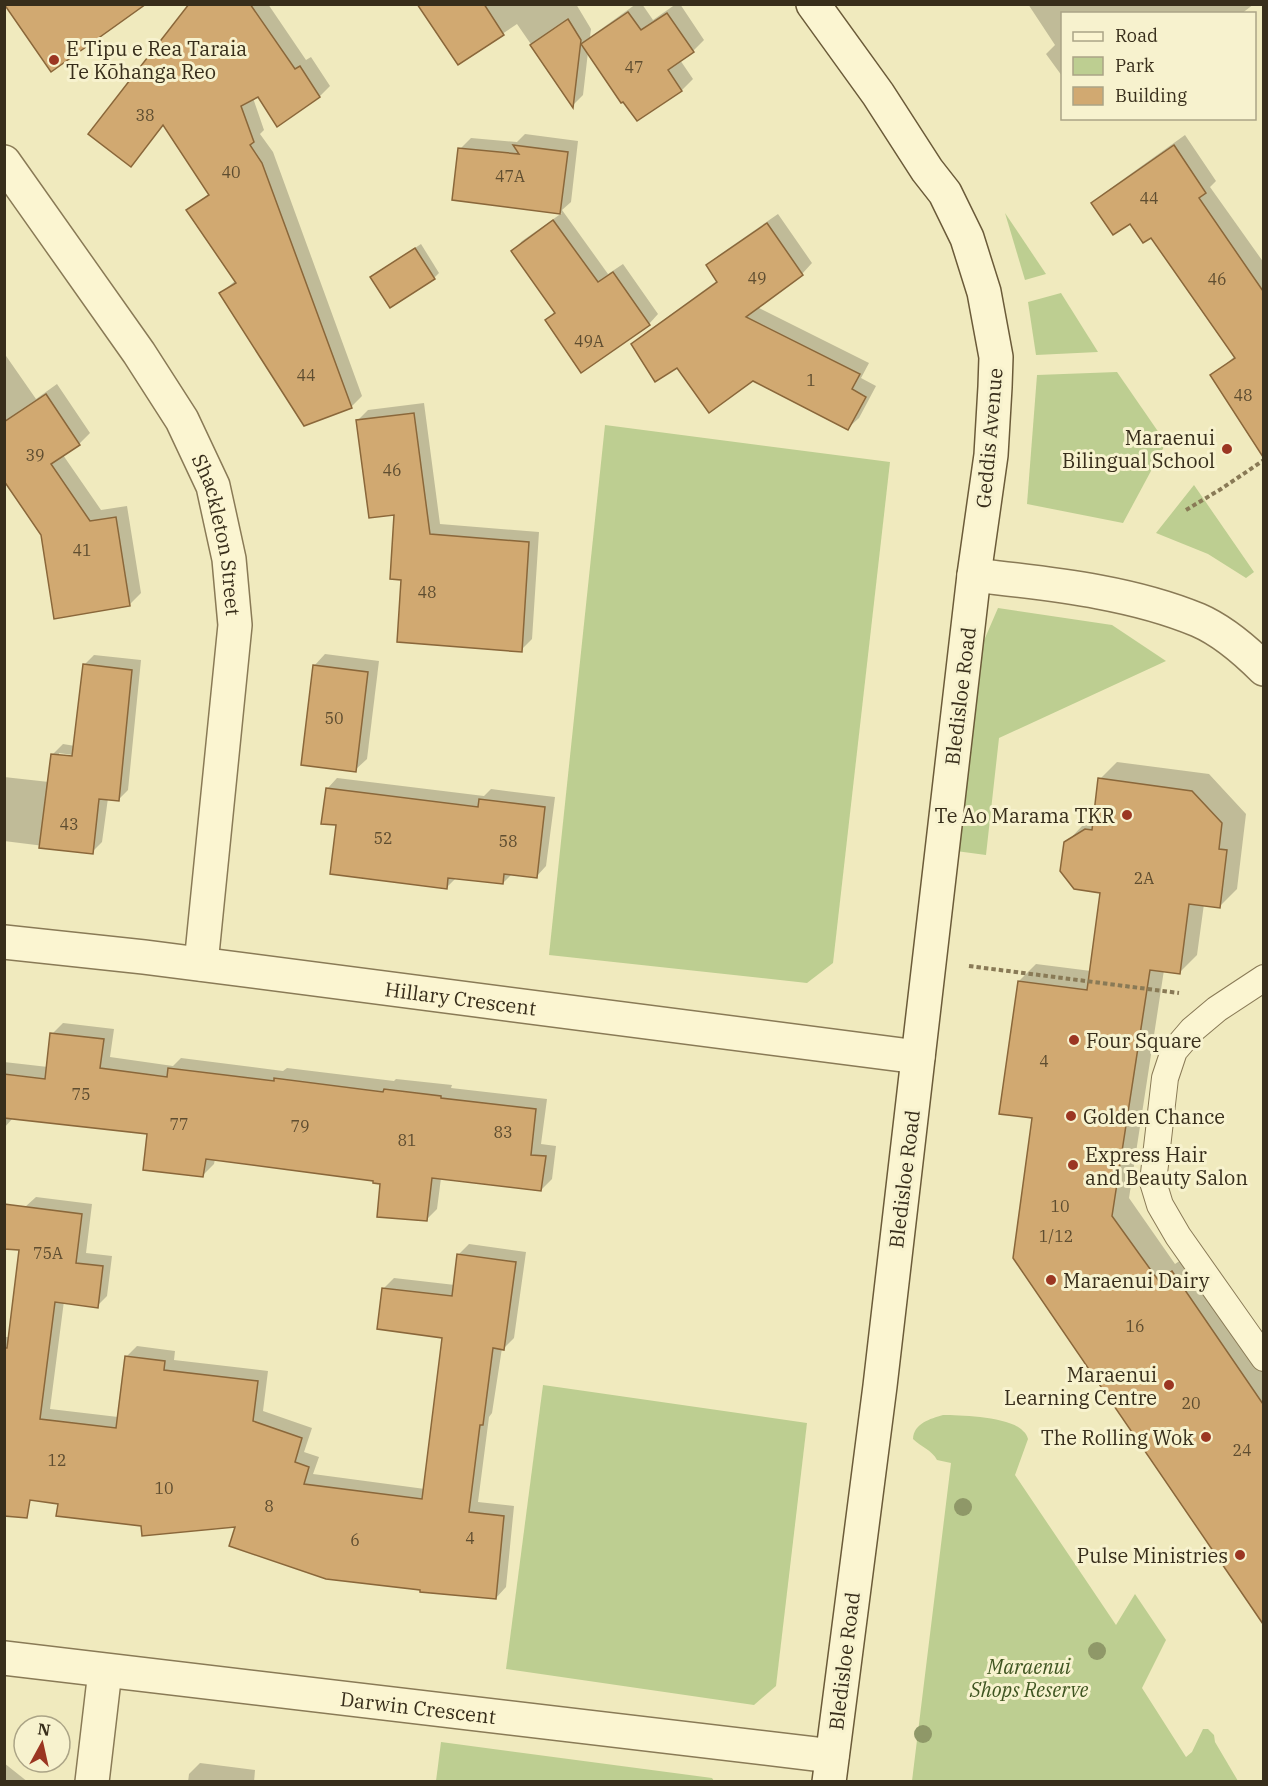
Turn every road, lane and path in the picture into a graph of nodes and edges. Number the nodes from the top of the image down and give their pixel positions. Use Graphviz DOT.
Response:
graph roads {
  1 [pos="813,4"];
  2 [pos="4,162"];
  3 [pos="1263,460"];
  4 [pos="1186,510"];
  5 [pos="974,575"];
  6 [pos="1263,669"];
  7 [pos="4,942"];
  8 [pos="929,961"];
  9 [pos="201,964"];
  10 [pos="1263,978"];
  11 [pos="1217,1009"];
  12 [pos="918,1057"];
  13 [pos="1263,1358"];
  14 [pos="4,1658"];
  15 [pos="105,1671"];
  16 [pos="831,1769"];
  17 [pos="92,1782"];
  1 -- 5 [label="street, Geddis Avenue"];
  2 -- 9 [label="street, Shackleton Street"];
  3 -- 4 [label="path"];
  5 -- 6 [label="street"];
  5 -- 8 [label="street, Bledisloe Road"];
  7 -- 9 [label="street, Hillary Crescent"];
  8 -- 11 [label="path"];
  8 -- 12 [label="street, Bledisloe Road"];
  9 -- 12 [label="street, Hillary Crescent"];
  10 -- 11 [label="lane"];
  11 -- 13 [label="lane"];
  12 -- 16 [label="street, Bledisloe Road"];
  14 -- 15 [label="street, Darwin Crescent"];
  15 -- 16 [label="street, Darwin Crescent"];
  15 -- 17 [label="street"];
}
